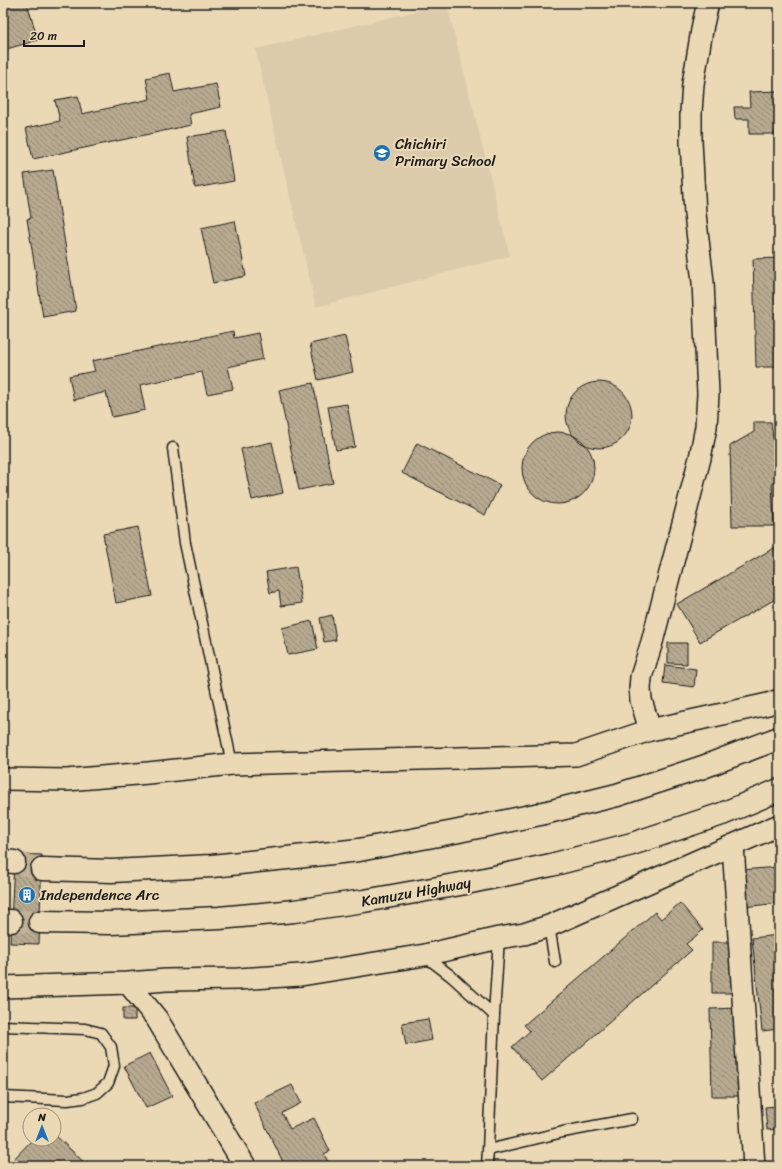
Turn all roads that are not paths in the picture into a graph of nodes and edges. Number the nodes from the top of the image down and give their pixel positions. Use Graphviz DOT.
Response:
graph roads {
  1 [pos="708,3"];
  2 [pos="172,448"];
  3 [pos="779,700"];
  4 [pos="650,730"];
  5 [pos="779,738"];
  6 [pos="232,764"];
  7 [pos="3,779"];
  8 [pos="779,790"];
  9 [pos="779,824"];
  10 [pos="733,845"];
  11 [pos="42,870"];
  12 [pos="40,922"];
  13 [pos="549,926"];
  14 [pos="499,938"];
  15 [pos="424,955"];
  16 [pos="555,962"];
  17 [pos="128,983"];
  18 [pos="3,987"];
  19 [pos="494,1014"];
  20 [pos="3,1026"];
  21 [pos="3,1097"];
  22 [pos="632,1119"];
  23 [pos="488,1150"];
  24 [pos="245,1166"];
  25 [pos="487,1166"];
  26 [pos="754,1166"];
  1 -- 4 [label="street"];
  2 -- 6 [label="lane"];
  3 -- 4 [label="street"];
  4 -- 6 [label="street"];
  5 -- 11 [label="highway"];
  6 -- 7 [label="street"];
  8 -- 12 [label="highway, Kamuzu Highway"];
  9 -- 10 [label="street"];
  10 -- 13 [label="street"];
  10 -- 26 [label="street"];
  13 -- 14 [label="street"];
  13 -- 16 [label="lane"];
  14 -- 15 [label="street"];
  14 -- 19 [label="lane"];
  15 -- 17 [label="street"];
  15 -- 19 [label="lane"];
  17 -- 18 [label="street"];
  17 -- 24 [label="street"];
  19 -- 23 [label="lane"];
  20 -- 21 [label="lane"];
  22 -- 23 [label="lane"];
  23 -- 25 [label="lane"];
}
